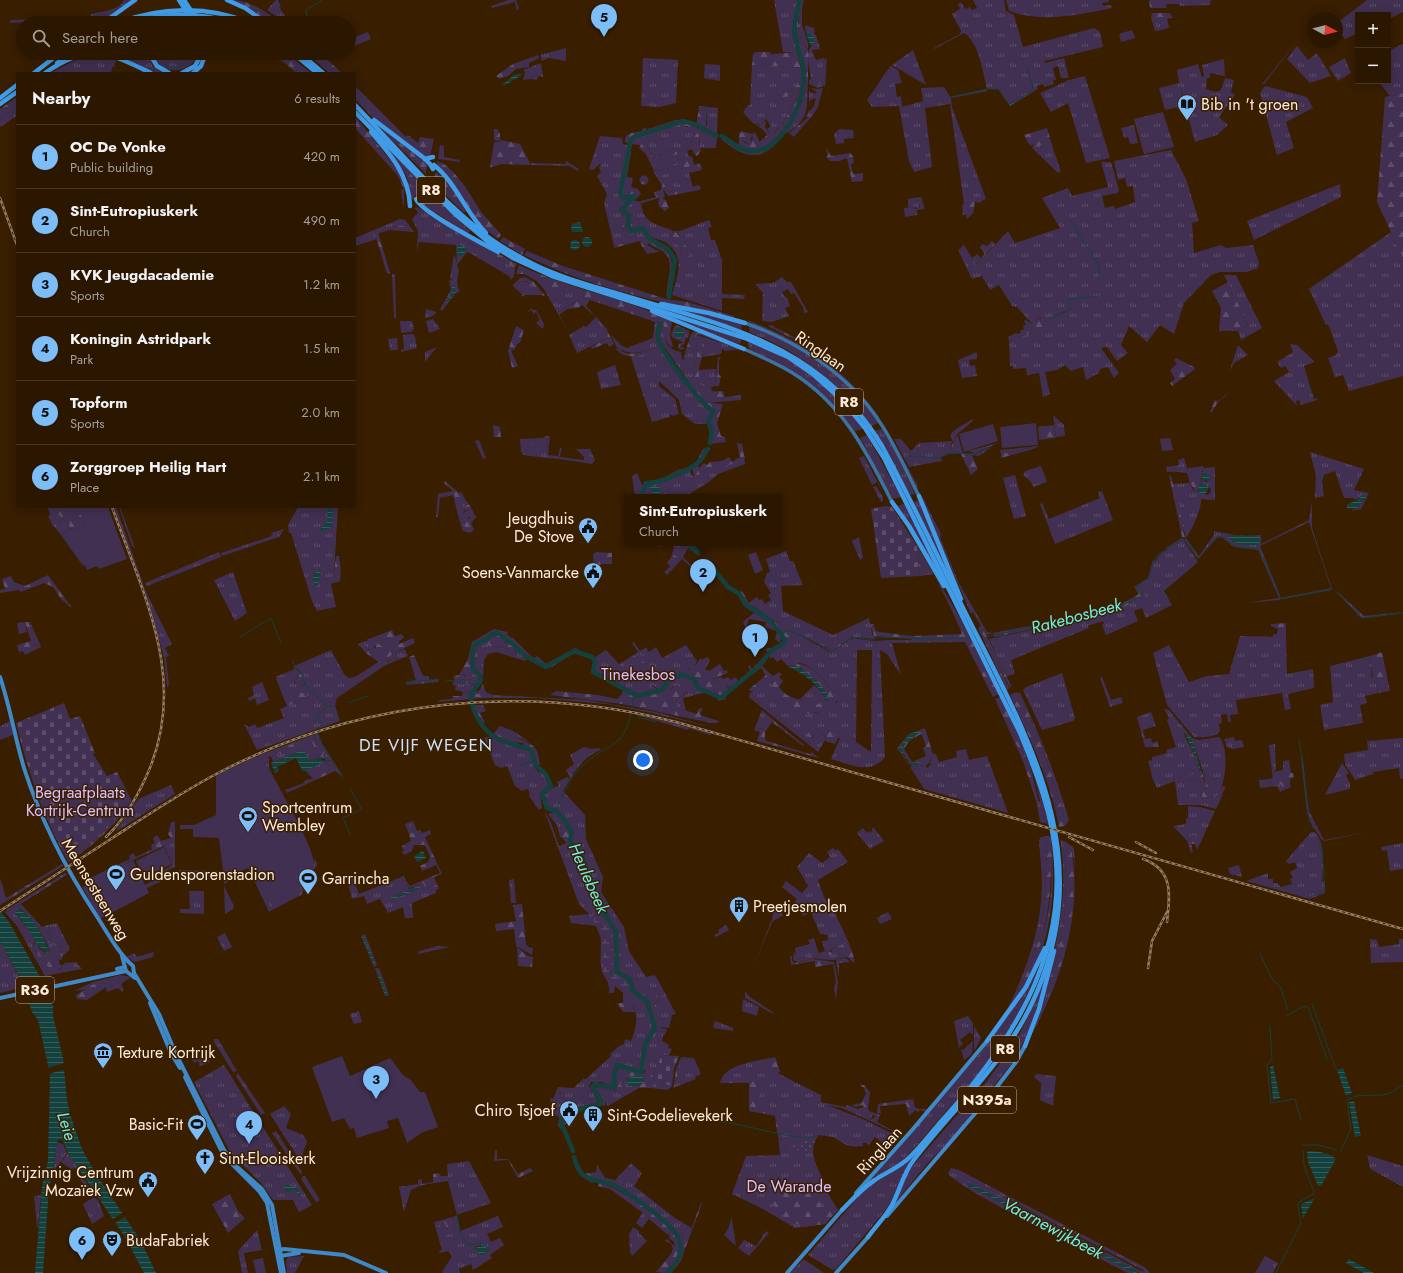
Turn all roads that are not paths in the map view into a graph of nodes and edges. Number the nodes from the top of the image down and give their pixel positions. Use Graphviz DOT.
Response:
graph roads {
  1 [pos="135,0"];
  2 [pos="227,0"];
  3 [pos="182,1"];
  4 [pos="113,16"];
  5 [pos="139,16"];
  6 [pos="162,16"];
  7 [pos="190,16"];
  8 [pos="194,16"];
  9 [pos="200,16"];
  10 [pos="228,16"];
  11 [pos="256,16"];
  12 [pos="52,60"];
  13 [pos="62,60"];
  14 [pos="68,60"];
  15 [pos="124,60"];
  16 [pos="153,60"];
  17 [pos="198,60"];
  18 [pos="203,60"];
  19 [pos="301,60"];
  20 [pos="308,60"];
  21 [pos="311,60"];
  22 [pos="35,72"];
  23 [pos="45,72"];
  24 [pos="46,72"];
  25 [pos="149,72"];
  26 [pos="167,72"];
  27 [pos="184,72"];
  28 [pos="194,72"];
  29 [pos="316,72"];
  30 [pos="323,72"];
  31 [pos="323,72"];
  32 [pos="16,86"];
  33 [pos="16,93"];
  34 [pos="0,98"];
  35 [pos="0,104"];
  36 [pos="356,109"];
  37 [pos="433,157"];
  38 [pos="424,158"];
  39 [pos="408,196"];
  40 [pos="410,206"];
  41 [pos="501,246"];
  42 [pos="513,258"];
  43 [pos="639,302"];
  44 [pos="745,323"];
  45 [pos="744,348"];
  46 [pos="919,496"];
  47 [pos="892,502"];
  48 [pos="961,609"];
  49 [pos="0,677"];
  50 [pos="1056,843"];
  51 [pos="1051,932"];
  52 [pos="1053,941"];
  53 [pos="128,969"];
  54 [pos="112,973"];
  55 [pos="69,981"];
  56 [pos="0,997"];
  57 [pos="987,1040"];
  58 [pos="1025,1046"];
  59 [pos="928,1140"];
  60 [pos="919,1150"];
  61 [pos="842,1210"];
  62 [pos="868,1237"];
  63 [pos="278,1250"];
  64 [pos="309,1252"];
  65 [pos="279,1256"];
  66 [pos="281,1273"];
  67 [pos="284,1273"];
  68 [pos="386,1273"];
  69 [pos="787,1273"];
  70 [pos="836,1273"];
  1 -- 4 [label="highway"];
  2 -- 11 [label="highway"];
  3 -- 7 [label="highway"];
  3 -- 8 [label="highway"];
  5 -- 10 [label="highway"];
  6 -- 9 [label="highway"];
  12 -- 22 [label="highway"];
  13 -- 23 [label="highway"];
  14 -- 24 [label="highway"];
  15 -- 25 [label="highway"];
  16 -- 26 [label="highway"];
  17 -- 27 [label="highway"];
  18 -- 28 [label="highway"];
  19 -- 29 [label="highway"];
  20 -- 30 [label="highway"];
  21 -- 31 [label="highway"];
  32 -- 34 [label="highway"];
  33 -- 35 [label="highway"];
  36 -- 38 [label="highway"];
  36 -- 39 [label="highway"];
  36 -- 41 [label="highway, R8"];
  36 -- 42 [label="highway, R8"];
  37 -- 38 [label="highway"];
  38 -- 41 [label="highway"];
  39 -- 40 [label="highway"];
  39 -- 42 [label="highway"];
  41 -- 43 [label="highway, R8"];
  42 -- 43 [label="highway, R8"];
  43 -- 44 [label="highway, R8"];
  43 -- 45 [label="highway, R8"];
  43 -- 48 [label="highway, R8"];
  44 -- 46 [label="main road, Ringlaan"];
  45 -- 47 [label="main road"];
  46 -- 48 [label="highway, R8"];
  47 -- 48 [label="highway, R8"];
  48 -- 50 [label="highway, R8"];
  49 -- 53 [label="main road, Meensesteenweg"];
  50 -- 51 [label="highway, R8"];
  50 -- 52 [label="highway, R8"];
  51 -- 57 [label="highway, R8"];
  51 -- 59 [label="highway, R8"];
  52 -- 58 [label="highway, R8"];
  52 -- 59 [label="highway, R8"];
  53 -- 54 [label="main road, R36"];
  53 -- 54 [label="main road, R36"];
  53 -- 55 [label="main road, R36"];
  53 -- 63 [label="main road, Meensesteenweg"];
  54 -- 55 [label="main road, R36"];
  55 -- 56 [label="main road, R36"];
  57 -- 61 [label="main road, Ringlaan"];
  58 -- 62 [label="main road, N395a"];
  59 -- 60 [label="highway, R8"];
  60 -- 61 [label="highway, R8"];
  60 -- 62 [label="highway, R8"];
  61 -- 69 [label="main road, Ringlaan"];
  62 -- 70 [label="main road, N395a"];
  63 -- 64 [label="main road"];
  63 -- 65 [label="main road, Meensesteenweg"];
  64 -- 65 [label="main road"];
  64 -- 68 [label="main road"];
  65 -- 66 [label="main road"];
  65 -- 67 [label="main road"];
}
